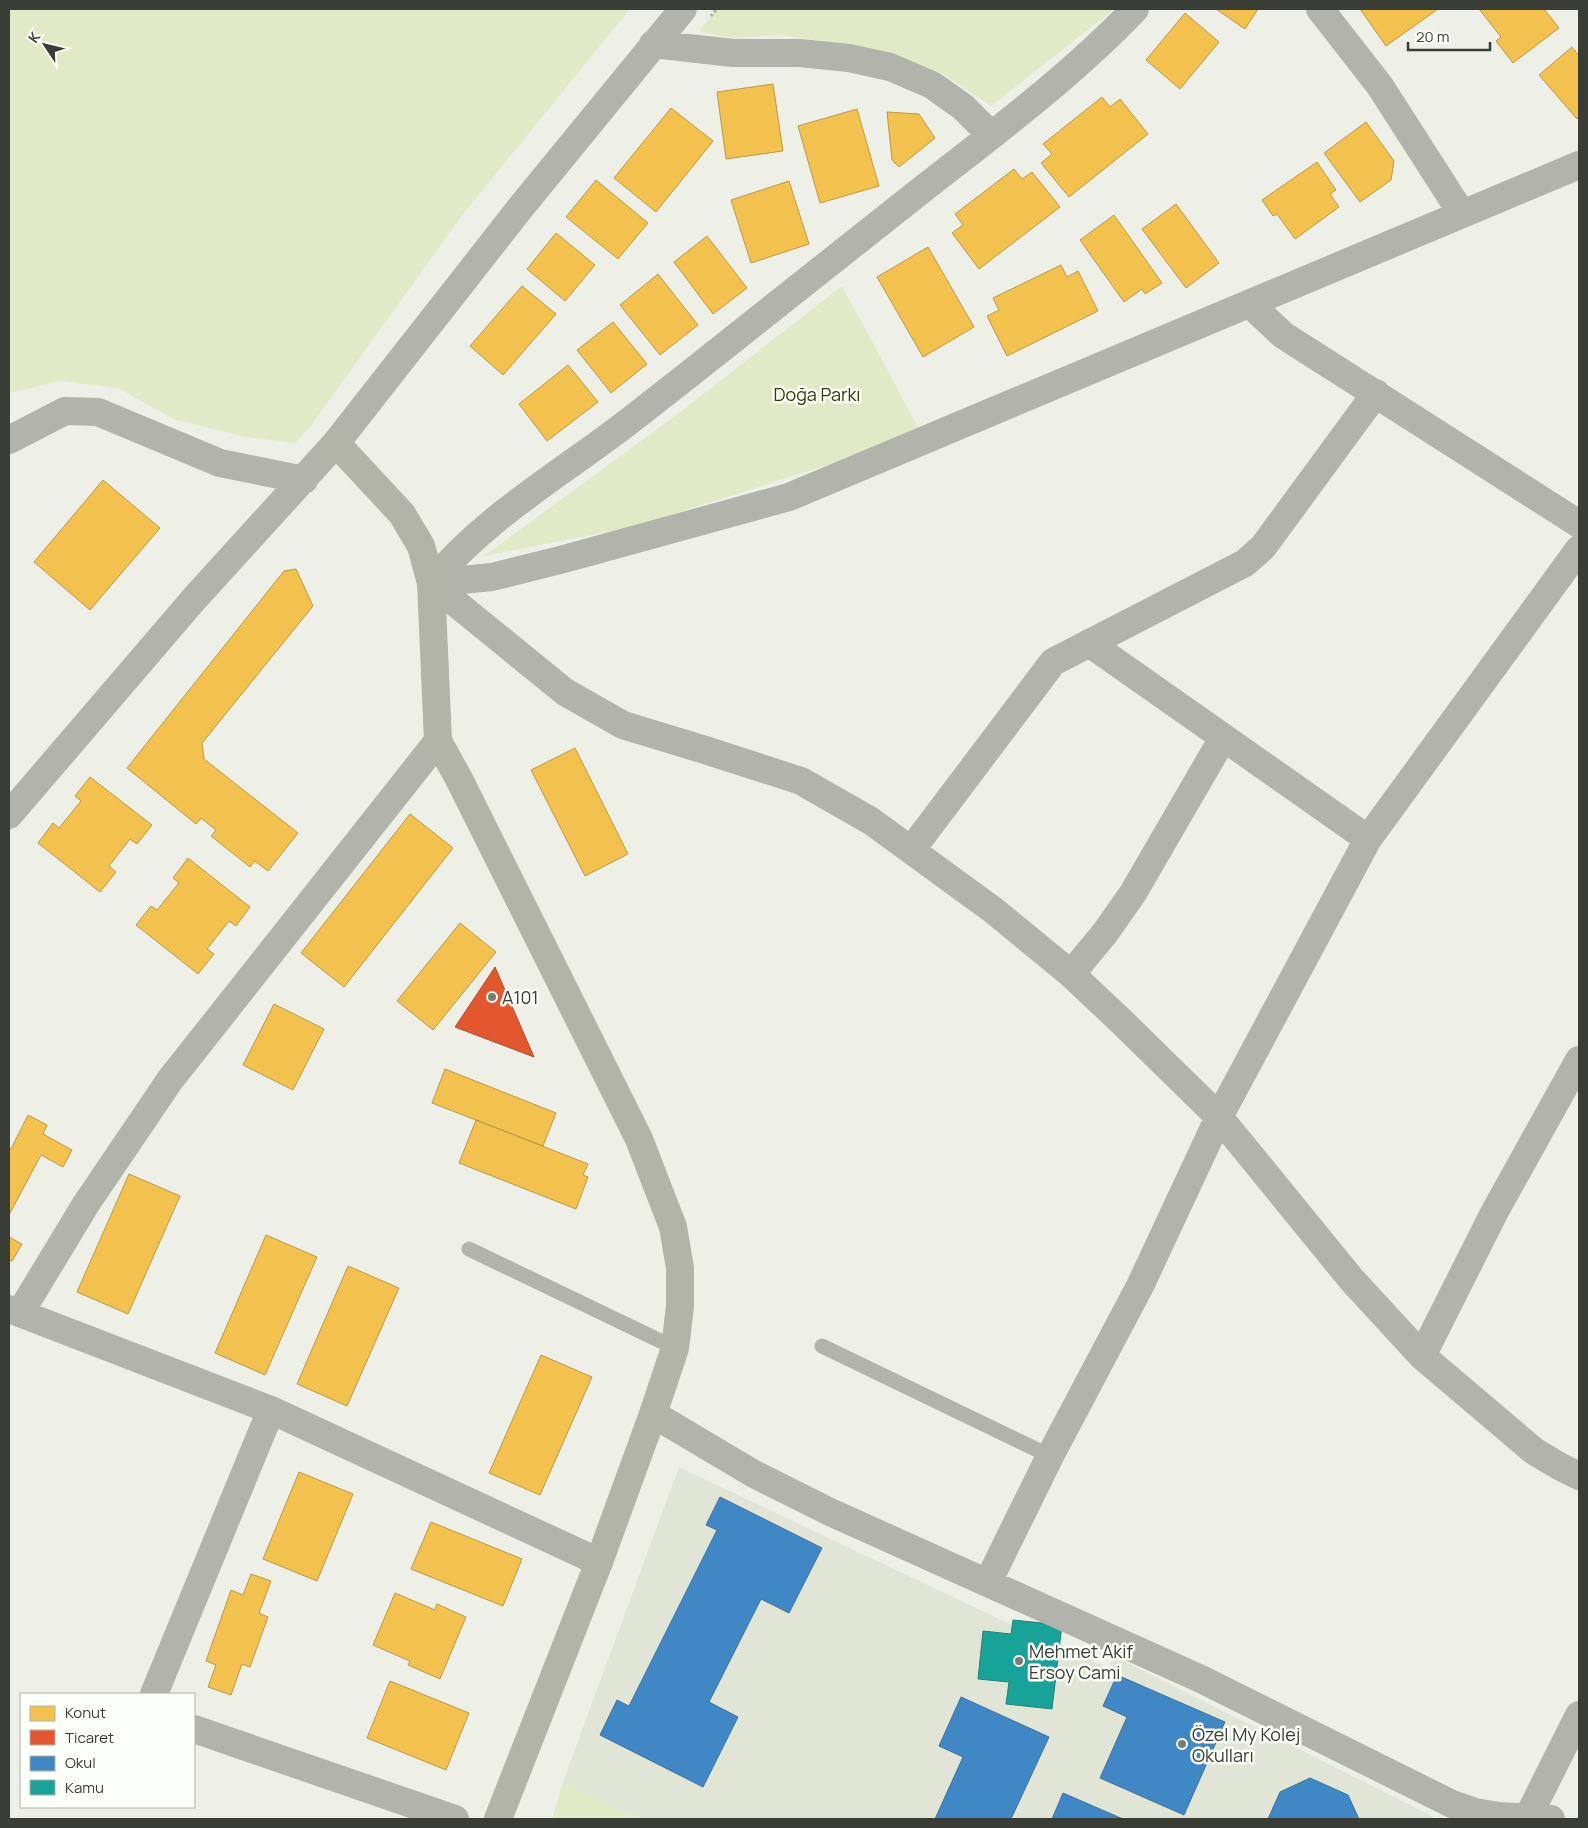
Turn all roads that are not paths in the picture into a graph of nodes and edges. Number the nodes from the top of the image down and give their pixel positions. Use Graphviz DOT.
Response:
graph roads {
  1 [pos="683,9"];
  2 [pos="1135,9"];
  3 [pos="1320,9"];
  4 [pos="653,44"];
  5 [pos="990,135"];
  6 [pos="1579,165"];
  7 [pos="1462,214"];
  8 [pos="1250,304"];
  9 [pos="1376,394"];
  10 [pos="9,440"];
  11 [pos="336,443"];
  12 [pos="304,480"];
  13 [pos="1579,524"];
  14 [pos="1579,549"];
  15 [pos="431,583"];
  16 [pos="1089,643"];
  17 [pos="1223,738"];
  18 [pos="438,741"];
  19 [pos="9,815"];
  20 [pos="1368,839"];
  21 [pos="912,849"];
  22 [pos="1071,974"];
  23 [pos="1579,1060"];
  24 [pos="1219,1117"];
  25 [pos="469,1248"];
  26 [pos="14,1311"];
  27 [pos="822,1346"];
  28 [pos="675,1348"];
  29 [pos="1422,1356"];
  30 [pos="271,1410"];
  31 [pos="653,1414"];
  32 [pos="1050,1456"];
  33 [pos="1578,1476"];
  34 [pos="599,1562"];
  35 [pos="988,1582"];
  36 [pos="154,1693"];
  37 [pos="1579,1715"];
  38 [pos="195,1729"];
  39 [pos="455,1819"];
  40 [pos="498,1819"];
  41 [pos="1536,1819"];
  1 -- 4 [label="street"];
  2 -- 5 [label="street"];
  3 -- 7 [label="street"];
  4 -- 5 [label="street"];
  4 -- 11 [label="street"];
  5 -- 15 [label="street"];
  6 -- 7 [label="street"];
  7 -- 8 [label="street"];
  8 -- 9 [label="street"];
  8 -- 15 [label="street"];
  9 -- 13 [label="street"];
  9 -- 16 [label="street"];
  10 -- 12 [label="street"];
  11 -- 12 [label="street"];
  11 -- 15 [label="street"];
  12 -- 19 [label="street"];
  14 -- 20 [label="street"];
  15 -- 18 [label="street"];
  15 -- 21 [label="street"];
  16 -- 17 [label="street"];
  16 -- 21 [label="street"];
  17 -- 20 [label="street"];
  17 -- 22 [label="street"];
  18 -- 26 [label="street"];
  18 -- 28 [label="street"];
  20 -- 24 [label="street"];
  21 -- 22 [label="street"];
  22 -- 24 [label="street"];
  23 -- 29 [label="street"];
  24 -- 29 [label="street"];
  24 -- 32 [label="street"];
  25 -- 28 [label="lane"];
  26 -- 30 [label="street"];
  27 -- 32 [label="lane"];
  28 -- 31 [label="street"];
  29 -- 33 [label="street"];
  30 -- 34 [label="street"];
  30 -- 36 [label="street"];
  31 -- 34 [label="street"];
  31 -- 35 [label="street"];
  32 -- 35 [label="street"];
  34 -- 40 [label="street"];
  35 -- 41 [label="street"];
  37 -- 41 [label="street"];
  38 -- 39 [label="street"];
}
